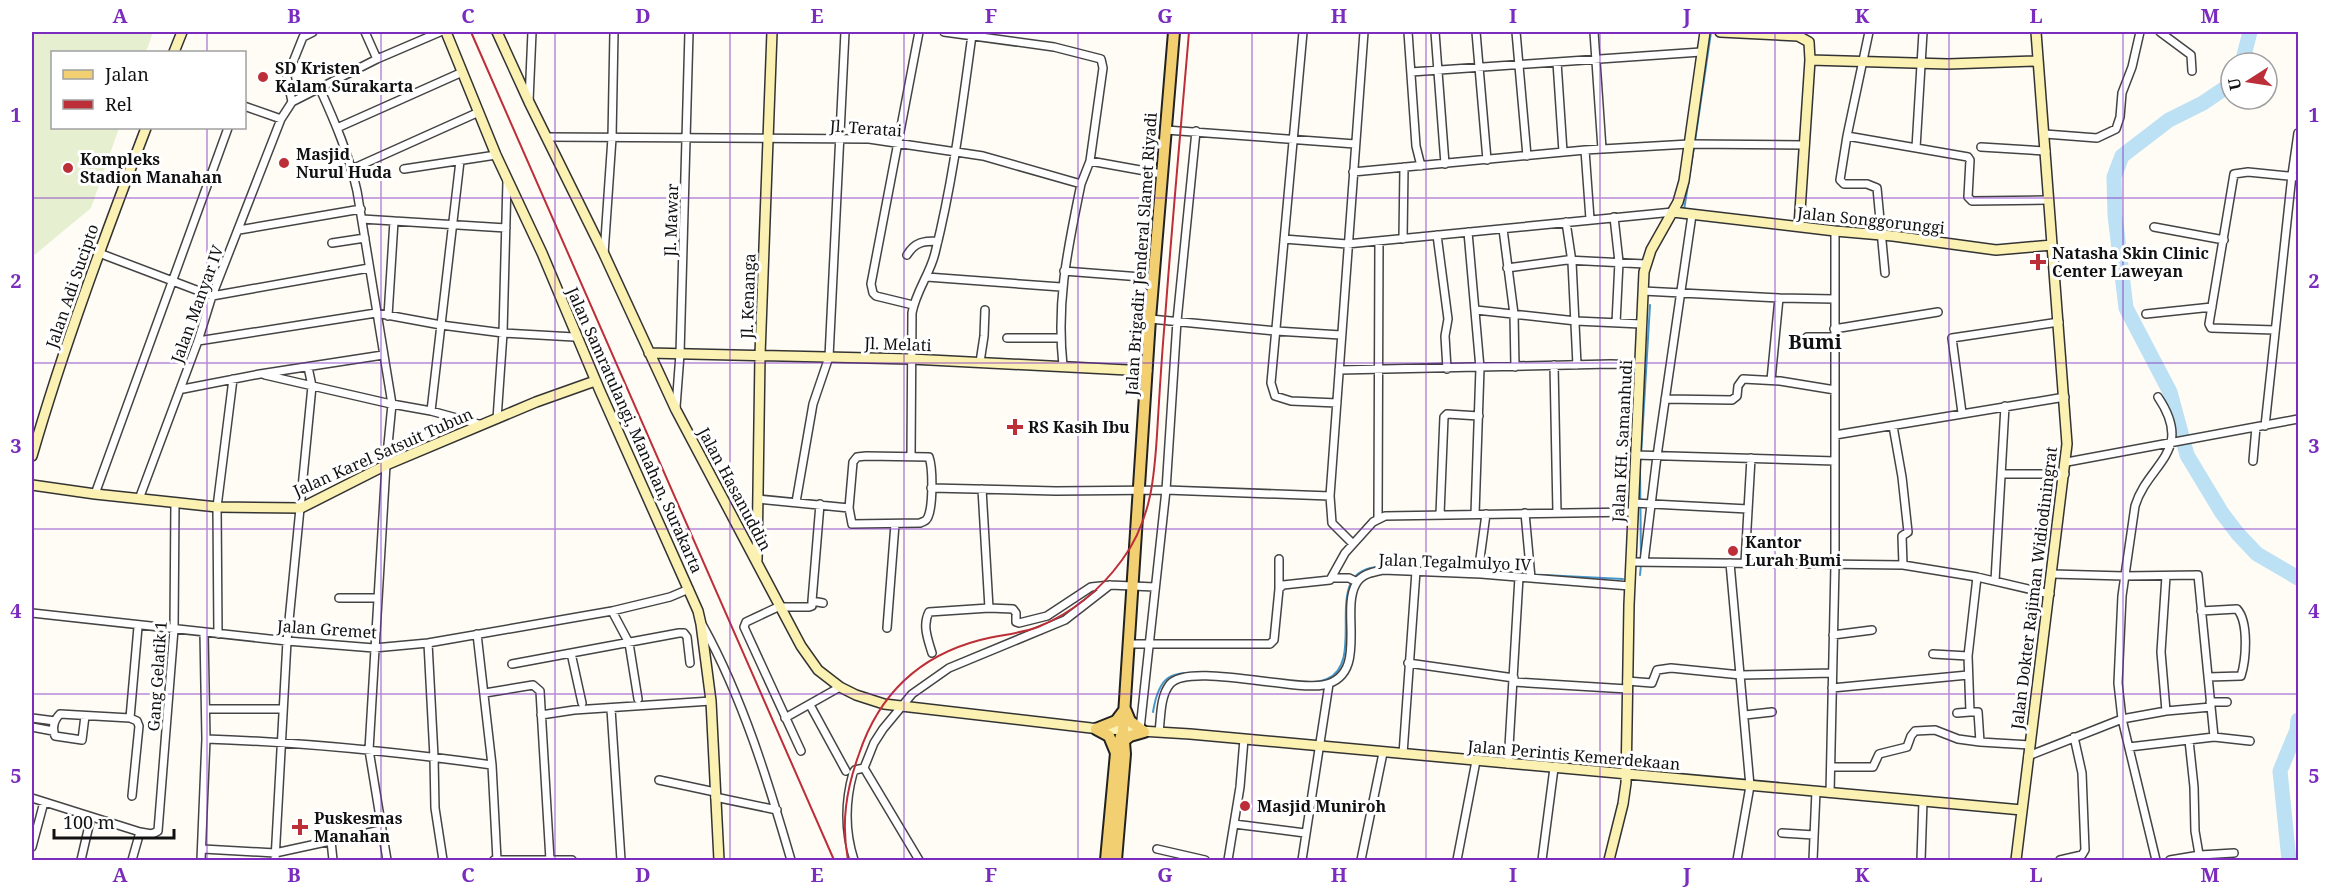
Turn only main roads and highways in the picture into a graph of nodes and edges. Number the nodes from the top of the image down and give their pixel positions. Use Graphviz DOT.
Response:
graph roads {
  1 [pos="176,32"];
  2 [pos="182,32"];
  3 [pos="446,32"];
  4 [pos="498,32"];
  5 [pos="772,32"];
  6 [pos="1174,32"];
  7 [pos="1705,32"];
  8 [pos="1721,32"];
  9 [pos="2036,32"];
  10 [pos="169,51"];
  11 [pos="174,51"];
  12 [pos="1810,60"];
  13 [pos="2037,61"];
  14 [pos="143,129"];
  15 [pos="143,129"];
  16 [pos="1683,213"];
  17 [pos="1799,226"];
  18 [pos="2052,245"];
  19 [pos="649,353"];
  20 [pos="760,355"];
  21 [pos="1147,371"];
  22 [pos="596,381"];
  23 [pos="32,438"];
  24 [pos="32,456"];
  25 [pos="32,484"];
  26 [pos="757,563"];
  27 [pos="1125,709"];
  28 [pos="1096,729"];
  29 [pos="1141,731"];
  30 [pos="1120,742"];
  31 [pos="1625,774"];
  32 [pos="2022,810"];
  33 [pos="719,861"];
  34 [pos="1106,861"];
  35 [pos="1116,861"];
  36 [pos="1609,861"];
  37 [pos="2016,861"];
  1 -- 10 [label="main road"];
  2 -- 11 [label="main road"];
  3 -- 22 [label="main road, Jalan Samratulangi, Manahan, Surakarta"];
  4 -- 19 [label="main road, Jalan Hasanuddin"];
  5 -- 20 [label="main road, Jl. Kenanga"];
  6 -- 21 [label="main road, Jalan Brigadir Jenderal Slamet Riyadi"];
  7 -- 16 [label="main road, Jalan KH. Samanhudi"];
  8 -- 12 [label="main road"];
  9 -- 13 [label="main road, Jalan Dokter Rajiman Widiodiningrat"];
  12 -- 13 [label="main road"];
  12 -- 17 [label="main road"];
  13 -- 18 [label="main road, Jalan Dokter Rajiman Widiodiningrat"];
  14 -- 24 [label="main road, Jalan Adi Sucipto"];
  15 -- 23 [label="main road, Jalan Adi Sucipto"];
  16 -- 17 [label="main road, Jalan Songgorunggi"];
  16 -- 31 [label="main road, Jalan KH. Samanhudi"];
  17 -- 18 [label="main road, Jalan Songgorunggi"];
  18 -- 32 [label="main road, Jalan Dokter Rajiman Widiodiningrat"];
  19 -- 20 [label="main road, Jl. Melati"];
  19 -- 26 [label="main road, Jalan Hasanuddin"];
  20 -- 21 [label="main road, Jl. Melati"];
  20 -- 26 [label="main road, Jl. Kenanga"];
  21 -- 27 [label="main road, Jalan Brigadir Jenderal Slamet Riyadi"];
  22 -- 25 [label="main road, Jalan Karel Satsuit Tubun"];
  22 -- 33 [label="main road, Jalan Samratulangi, Manahan, Surakarta"];
  26 -- 28 [label="main road, Jalan Hasanuddin"];
  27 -- 28 [label="main road"];
  27 -- 29 [label="main road"];
  27 -- 30 [label="main road, Jalan Brigadir Jenderal Slamet Riyadi"];
  28 -- 30 [label="main road, Jalan Hasanuddin"];
  28 -- 30 [label="main road"];
  29 -- 30 [label="main road"];
  29 -- 31 [label="main road, Jalan Perintis Kemerdekaan"];
  30 -- 34 [label="main road"];
  30 -- 35 [label="main road"];
  31 -- 32 [label="main road, Jalan Perintis Kemerdekaan"];
  31 -- 36 [label="main road, Jalan KH. Samanhudi"];
  32 -- 37 [label="main road, Jalan Dokter Rajiman Widiodiningrat"];
}
